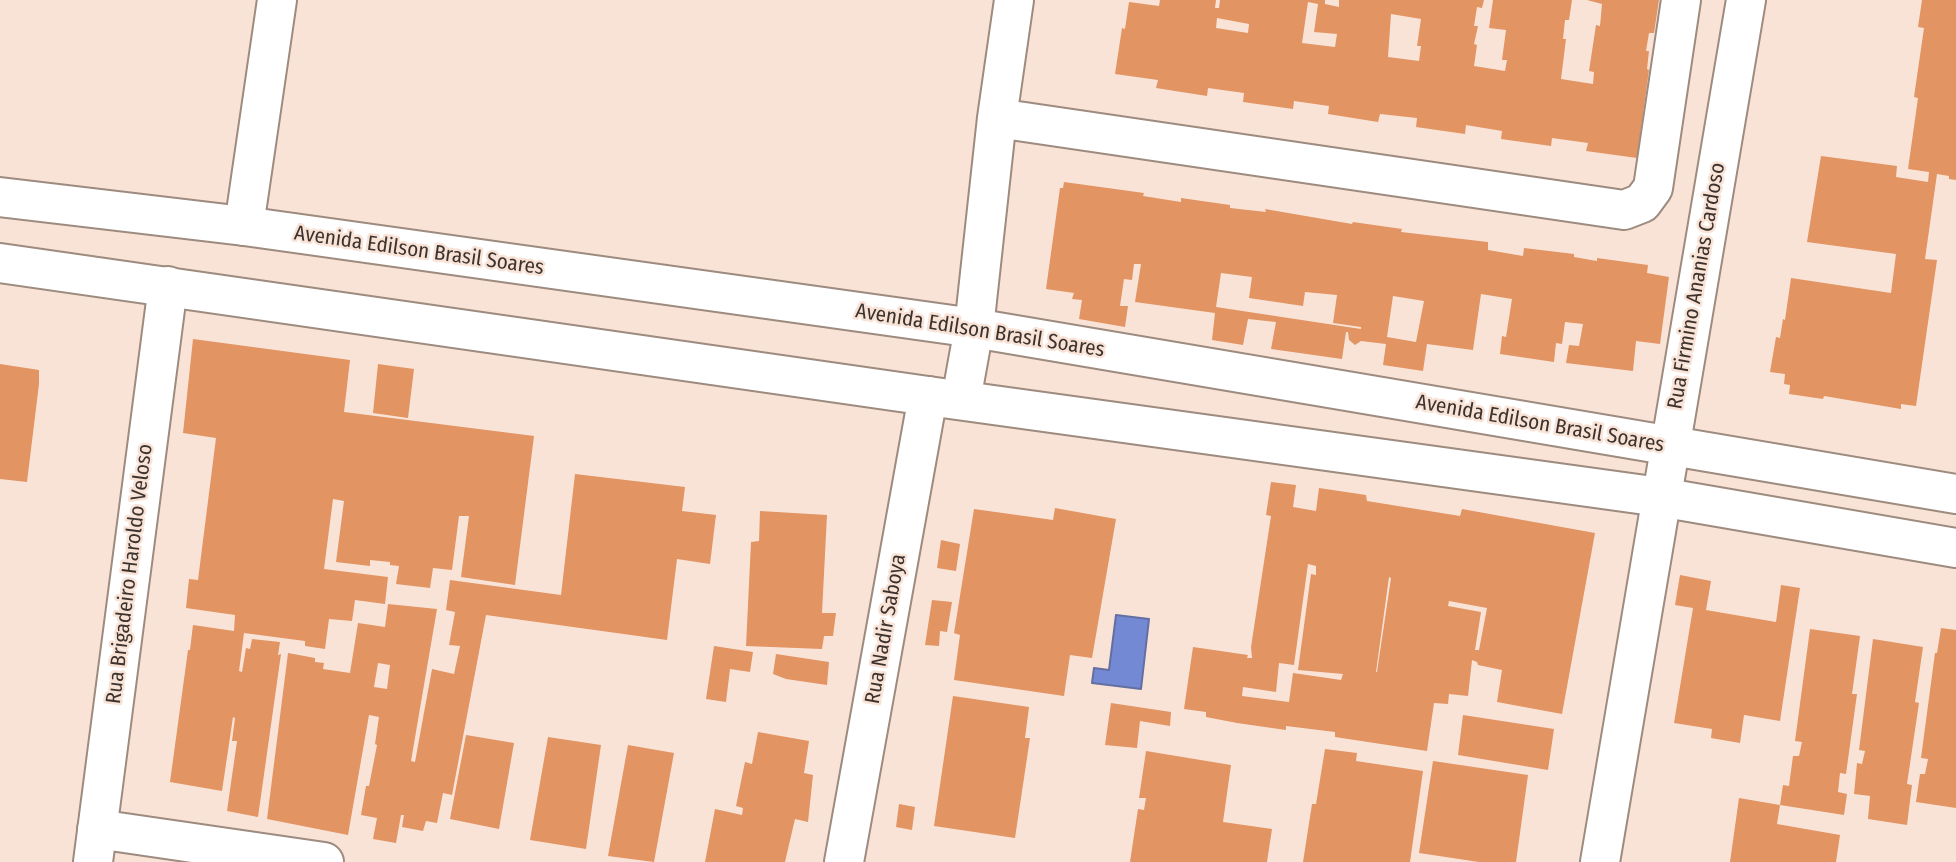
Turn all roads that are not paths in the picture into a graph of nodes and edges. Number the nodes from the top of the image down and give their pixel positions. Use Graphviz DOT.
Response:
graph roads {
  1 [pos="277,0"];
  2 [pos="1014,0"];
  3 [pos="1681,0"];
  4 [pos="1746,0"];
  5 [pos="997,118"];
  6 [pos="0,197"];
  7 [pos="244,226"];
  8 [pos="0,262"];
  9 [pos="168,286"];
  10 [pos="974,328"];
  11 [pos="944,398"];
  12 [pos="1670,446"];
  13 [pos="1956,495"];
  14 [pos="1660,497"];
  15 [pos="1956,548"];
  16 [pos="95,845"];
  17 [pos="324,862"];
  18 [pos="844,862"];
  19 [pos="1600,862"];
  1 -- 7 [label="main road"];
  2 -- 5 [label="main road, Rua Nadir Saboya"];
  3 -- 5 [label="main road"];
  4 -- 12 [label="main road, Rua Firmino Ananias Cardoso"];
  5 -- 10 [label="main road, Rua Nadir Saboya"];
  6 -- 7 [label="main road, Avenida Edilson Brasil Soares"];
  7 -- 10 [label="main road, Avenida Edilson Brasil Soares"];
  8 -- 9 [label="main road"];
  9 -- 11 [label="main road"];
  9 -- 16 [label="main road, Rua Brigadeiro Haroldo Veloso"];
  10 -- 11 [label="main road, Rua Nadir Saboya"];
  10 -- 12 [label="main road, Avenida Edilson Brasil Soares"];
  11 -- 14 [label="main road"];
  11 -- 18 [label="main road, Rua Nadir Saboya"];
  12 -- 13 [label="main road, Avenida Edilson Brasil Soares"];
  12 -- 14 [label="main road, Rua Firmino Ananias Cardoso"];
  14 -- 15 [label="main road"];
  14 -- 19 [label="main road, Rua Firmino Ananias Cardoso"];
  16 -- 17 [label="main road"];
}
